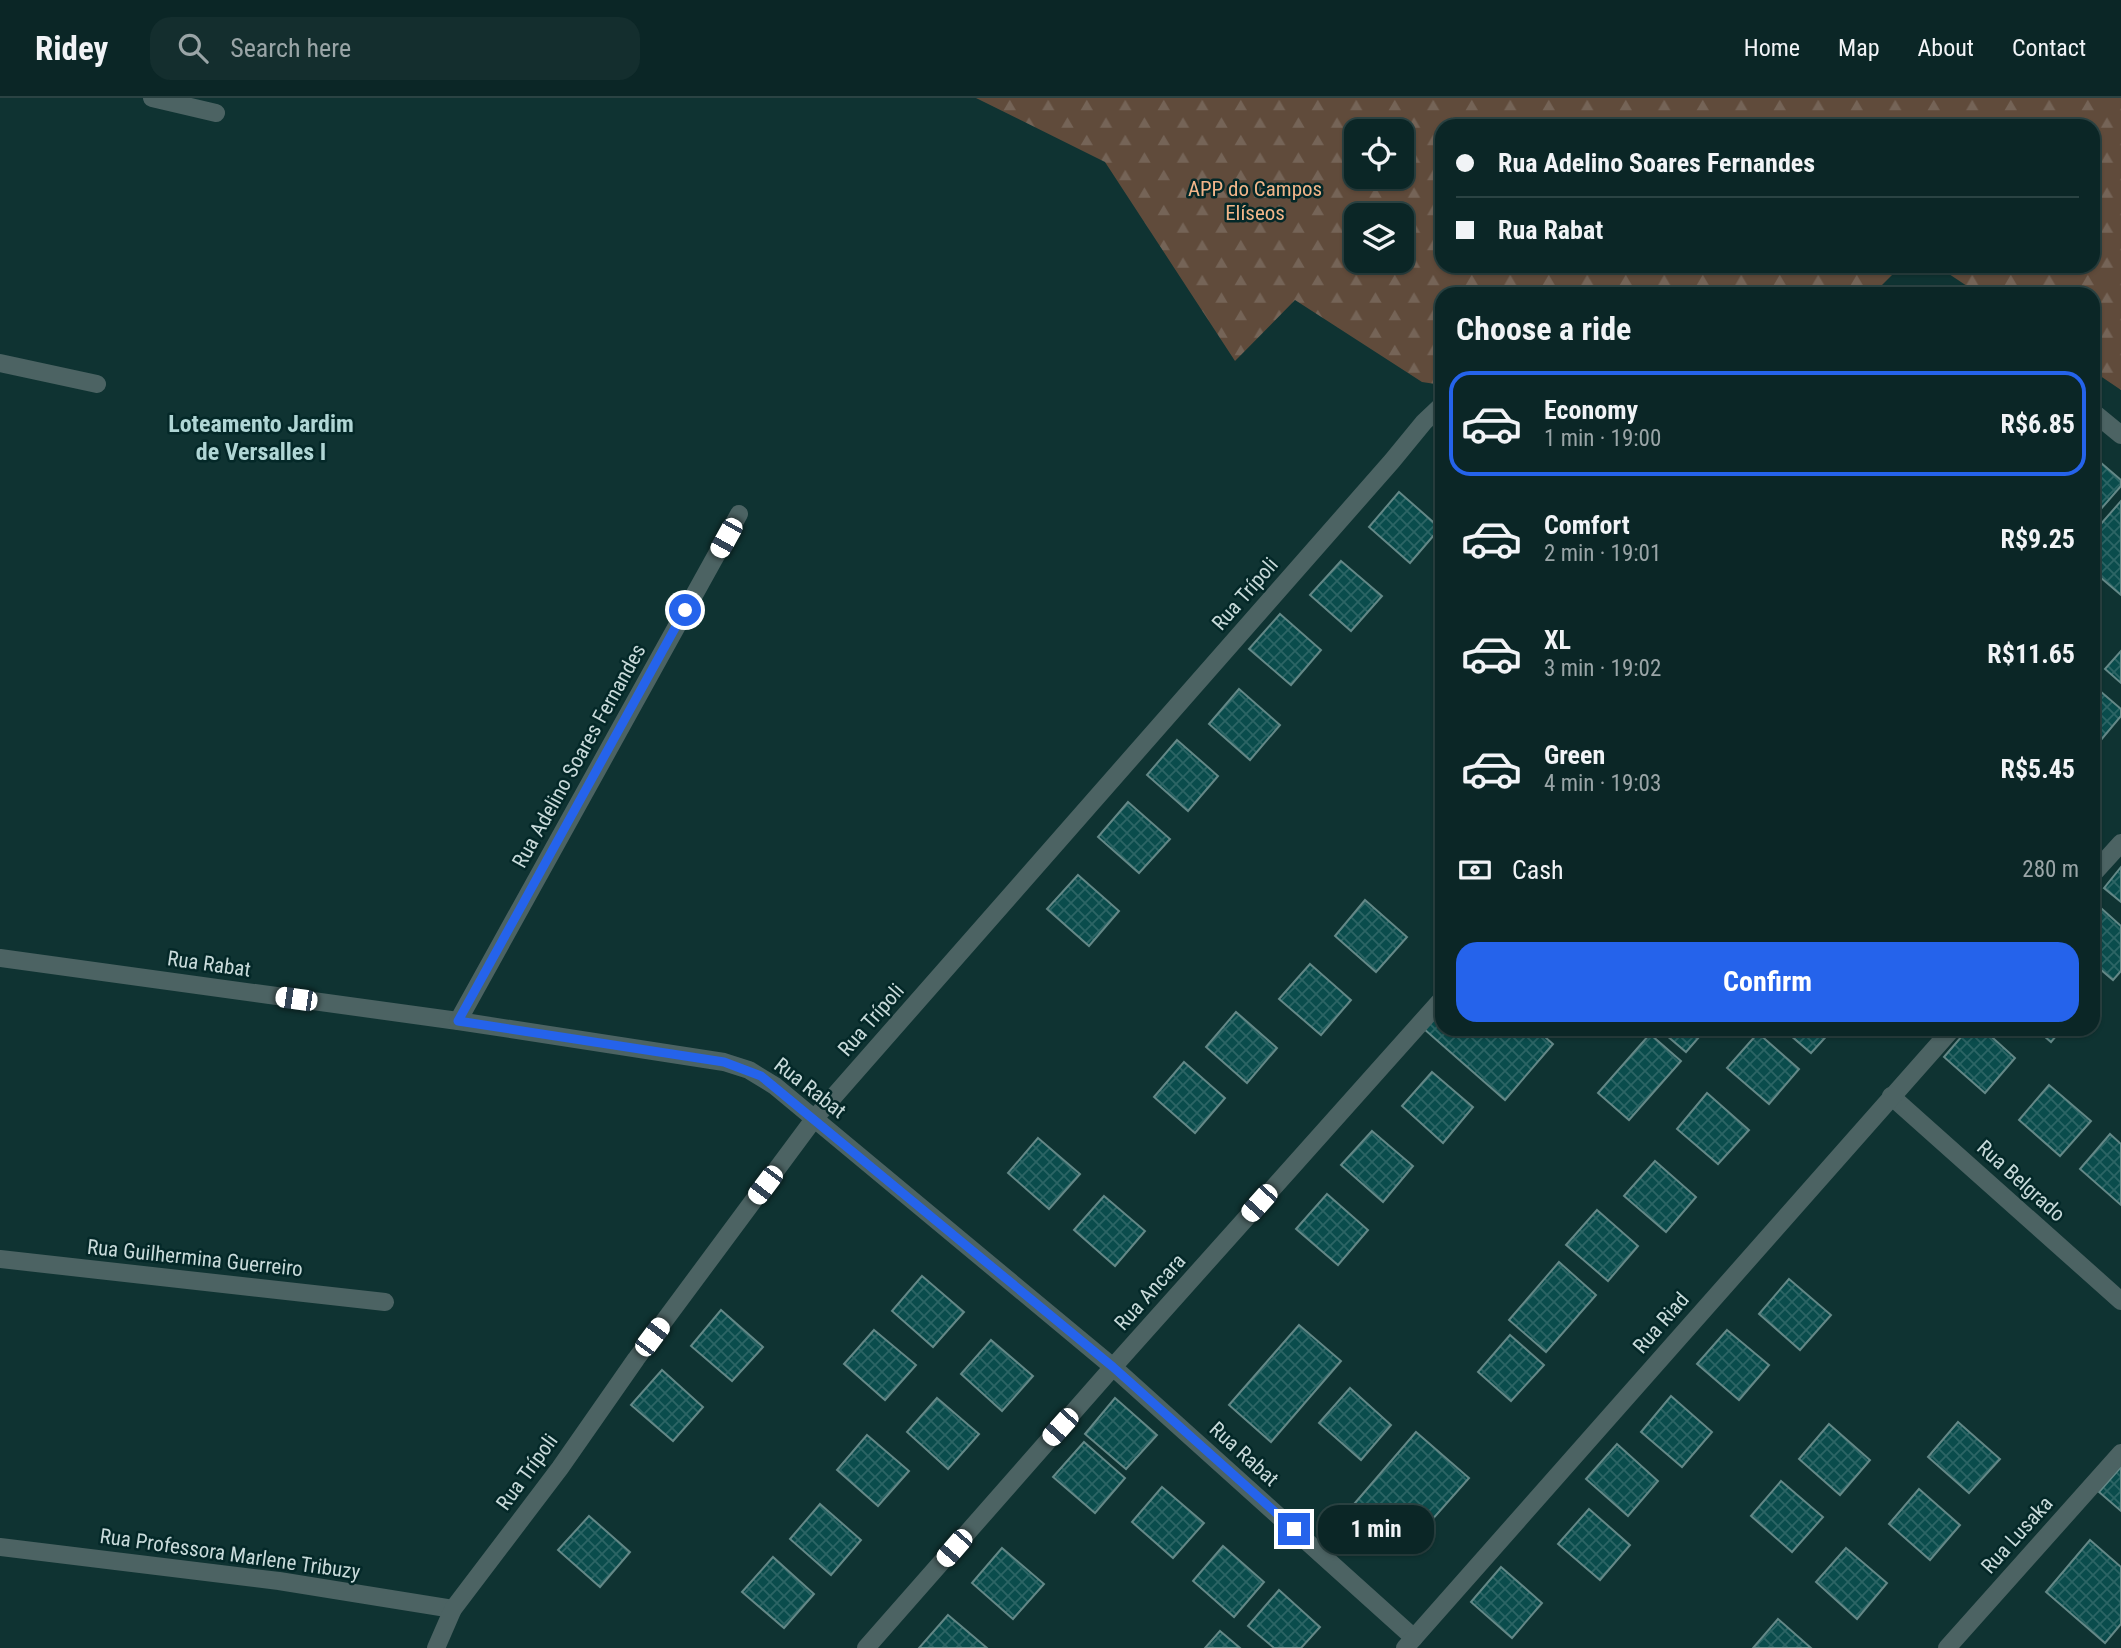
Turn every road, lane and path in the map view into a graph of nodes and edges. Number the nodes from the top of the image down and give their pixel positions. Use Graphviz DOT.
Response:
graph roads {
  1 [pos="152,98"];
  2 [pos="216,113"];
  3 [pos="0,363"];
  4 [pos="97,384"];
  5 [pos="1435,411"];
  6 [pos="2100,418"];
  7 [pos="2121,435"];
  8 [pos="739,514"];
  9 [pos="2121,843"];
  10 [pos="2100,866"];
  11 [pos="0,958"];
  12 [pos="1435,1007"];
  13 [pos="458,1021"];
  14 [pos="1946,1036"];
  15 [pos="1891,1096"];
  16 [pos="814,1119"];
  17 [pos="0,1259"];
  18 [pos="2121,1301"];
  19 [pos="384,1302"];
  20 [pos="1113,1367"];
  21 [pos="2121,1453"];
  22 [pos="0,1547"];
  23 [pos="453,1609"];
  24 [pos="1410,1643"];
  25 [pos="436,1648"];
  26 [pos="866,1648"];
  27 [pos="1947,1648"];
  1 -- 2 [label="street"];
  3 -- 4 [label="street"];
  5 -- 16 [label="street, Rua Trípoli"];
  6 -- 7 [label="street"];
  8 -- 13 [label="street, Rua Adelino Soares Fernandes"];
  9 -- 10 [label="street"];
  11 -- 13 [label="street, Rua Rabat"];
  12 -- 20 [label="street, Rua Ancara"];
  13 -- 16 [label="street, Rua Rabat"];
  14 -- 15 [label="street, Rua Riad"];
  15 -- 18 [label="street, Rua Belgrado"];
  15 -- 24 [label="street, Rua Riad"];
  16 -- 20 [label="street, Rua Rabat"];
  16 -- 23 [label="street, Rua Trípoli"];
  17 -- 19 [label="street, Rua Guilhermina Guerreiro"];
  20 -- 24 [label="street, Rua Rabat"];
  20 -- 26 [label="street, Rua Ancara"];
  21 -- 27 [label="street, Rua Lusaka"];
  22 -- 23 [label="street, Rua Professora Marlene Tribuzy"];
  23 -- 25 [label="street, Rua Trípoli"];
}
